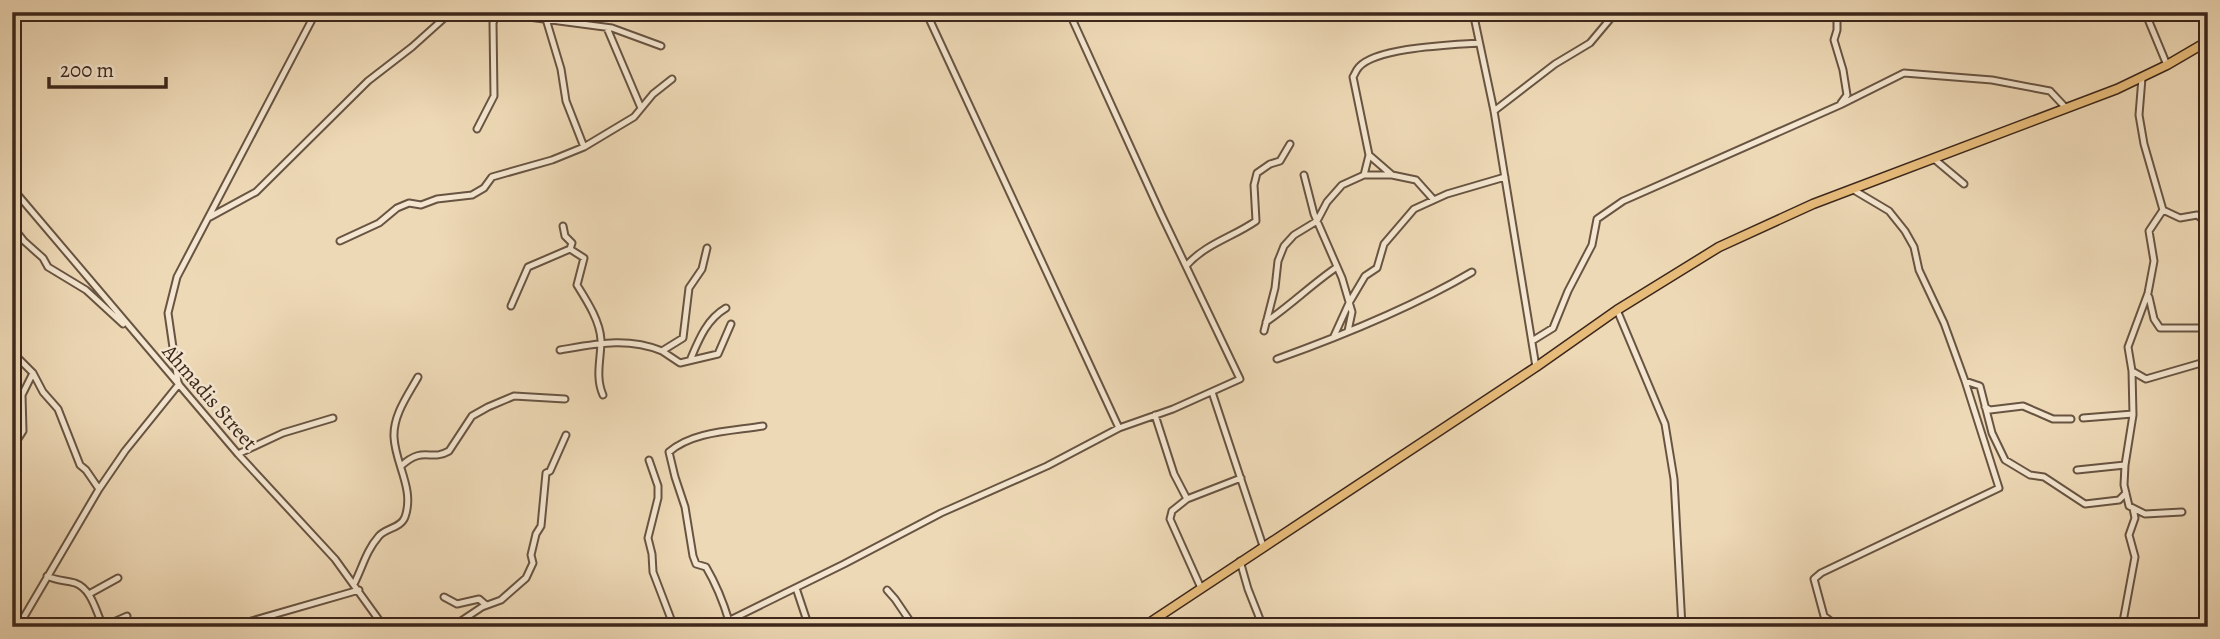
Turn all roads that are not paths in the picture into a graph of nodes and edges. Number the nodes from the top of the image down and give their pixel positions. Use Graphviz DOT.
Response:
graph roads {
  1 [pos="316,12"];
  2 [pos="452,12"];
  3 [pos="497,12"];
  4 [pos="518,12"];
  5 [pos="926,12"];
  6 [pos="1069,12"];
  7 [pos="1474,12"];
  8 [pos="1616,12"];
  9 [pos="1837,12"];
  10 [pos="2145,12"];
  11 [pos="546,19"];
  12 [pos="607,28"];
  13 [pos="2208,41"];
  14 [pos="1479,43"];
  15 [pos="661,46"];
  16 [pos="2167,65"];
  17 [pos="2142,78"];
  18 [pos="672,79"];
  19 [pos="1840,105"];
  20 [pos="641,108"];
  21 [pos="2066,108"];
  22 [pos="1494,111"];
  23 [pos="477,129"];
  24 [pos="1290,144"];
  25 [pos="584,146"];
  26 [pos="1370,155"];
  27 [pos="1933,158"];
  28 [pos="1304,175"];
  29 [pos="1364,175"];
  30 [pos="1392,175"];
  31 [pos="1505,177"];
  32 [pos="1964,184"];
  33 [pos="12,188"];
  34 [pos="1852,189"];
  35 [pos="1433,199"];
  36 [pos="2163,210"];
  37 [pos="207,219"];
  38 [pos="1317,221"];
  39 [pos="2208,223"];
  40 [pos="12,226"];
  41 [pos="563,226"];
  42 [pos="340,240"];
  43 [pos="570,248"];
  44 [pos="707,248"];
  45 [pos="1186,266"];
  46 [pos="1337,267"];
  47 [pos="1472,272"];
  48 [pos="2148,293"];
  49 [pos="1349,303"];
  50 [pos="511,306"];
  51 [pos="726,308"];
  52 [pos="1617,310"];
  53 [pos="1266,322"];
  54 [pos="731,324"];
  55 [pos="2203,328"];
  56 [pos="131,330"];
  57 [pos="1264,331"];
  58 [pos="1348,331"];
  59 [pos="1334,336"];
  60 [pos="1532,341"];
  61 [pos="601,343"];
  62 [pos="560,350"];
  63 [pos="662,351"];
  64 [pos="12,356"];
  65 [pos="691,358"];
  66 [pos="1277,359"];
  67 [pos="2208,361"];
  68 [pos="1536,367"];
  69 [pos="2132,371"];
  70 [pos="33,373"];
  71 [pos="418,377"];
  72 [pos="1965,381"];
  73 [pos="178,384"];
  74 [pos="1212,392"];
  75 [pos="603,395"];
  76 [pos="565,399"];
  77 [pos="1985,407"];
  78 [pos="2133,414"];
  79 [pos="1155,415"];
  80 [pos="333,418"];
  81 [pos="2083,418"];
  82 [pos="2071,419"];
  83 [pos="763,426"];
  84 [pos="1119,428"];
  85 [pos="566,435"];
  86 [pos="12,447"];
  87 [pos="238,454"];
  88 [pos="649,460"];
  89 [pos="2125,465"];
  90 [pos="401,466"];
  91 [pos="2077,470"];
  92 [pos="1241,478"];
  93 [pos="99,489"];
  94 [pos="2126,493"];
  95 [pos="1187,499"];
  96 [pos="2133,508"];
  97 [pos="2182,512"];
  98 [pos="1263,547"];
  99 [pos="1240,561"];
  100 [pos="47,576"];
  101 [pos="118,578"];
  102 [pos="354,584"];
  103 [pos="1201,587"];
  104 [pos="796,588"];
  105 [pos="359,590"];
  106 [pos="887,590"];
  107 [pos="89,594"];
  108 [pos="444,597"];
  109 [pos="486,606"];
  110 [pos="127,616"];
  111 [pos="729,621"];
  112 [pos="2123,624"];
  113 [pos="102,626"];
  114 [pos="18,627"];
  115 [pos="238,627"];
  116 [pos="384,627"];
  117 [pos="452,627"];
  118 [pos="674,627"];
  119 [pos="716,627"];
  120 [pos="809,627"];
  121 [pos="914,627"];
  122 [pos="1143,627"];
  123 [pos="1263,627"];
  124 [pos="1682,627"];
  125 [pos="1834,627"];
  126 [pos="2131,627"];
  1 -- 37 [label="street"];
  2 -- 37 [label="street"];
  3 -- 23 [label="street"];
  4 -- 11 [label="street"];
  5 -- 84 [label="street"];
  6 -- 45 [label="street"];
  7 -- 14 [label="street"];
  8 -- 22 [label="street"];
  9 -- 19 [label="street"];
  10 -- 16 [label="street"];
  11 -- 12 [label="street"];
  11 -- 25 [label="street"];
  12 -- 15 [label="street"];
  12 -- 20 [label="street"];
  13 -- 16 [label="highway"];
  14 -- 22 [label="street"];
  14 -- 26 [label="street"];
  16 -- 17 [label="highway"];
  17 -- 21 [label="highway"];
  17 -- 36 [label="street"];
  18 -- 20 [label="street"];
  19 -- 21 [label="street"];
  19 -- 60 [label="street"];
  20 -- 25 [label="street"];
  21 -- 27 [label="highway"];
  22 -- 31 [label="street"];
  24 -- 45 [label="street"];
  25 -- 42 [label="street"];
  26 -- 29 [label="street"];
  26 -- 30 [label="street"];
  27 -- 32 [label="street"];
  27 -- 34 [label="highway"];
  28 -- 38 [label="street"];
  29 -- 30 [label="street"];
  29 -- 38 [label="street"];
  30 -- 35 [label="street"];
  31 -- 35 [label="street"];
  31 -- 60 [label="street"];
  33 -- 56 [label="street, Ahmadis Street"];
  34 -- 52 [label="highway"];
  34 -- 72 [label="street"];
  35 -- 49 [label="street"];
  36 -- 39 [label="street"];
  36 -- 48 [label="street"];
  37 -- 73 [label="street"];
  38 -- 46 [label="street"];
  38 -- 53 [label="street"];
  40 -- 56 [label="street"];
  41 -- 43 [label="street"];
  43 -- 50 [label="street"];
  43 -- 61 [label="street"];
  44 -- 63 [label="street"];
  45 -- 74 [label="street"];
  46 -- 49 [label="street"];
  46 -- 53 [label="street"];
  47 -- 58 [label="street"];
  48 -- 55 [label="street"];
  48 -- 69 [label="street"];
  49 -- 58 [label="street"];
  49 -- 59 [label="street"];
  51 -- 65 [label="street"];
  52 -- 68 [label="highway"];
  52 -- 124 [label="street"];
  53 -- 57 [label="street"];
  54 -- 65 [label="street"];
  56 -- 73 [label="street, Ahmadis Street"];
  58 -- 59 [label="street"];
  59 -- 66 [label="street"];
  60 -- 68 [label="street"];
  61 -- 62 [label="street"];
  61 -- 63 [label="street"];
  61 -- 75 [label="street"];
  63 -- 65 [label="street"];
  64 -- 70 [label="street"];
  67 -- 69 [label="street"];
  68 -- 98 [label="highway"];
  69 -- 78 [label="street"];
  70 -- 86 [label="street"];
  70 -- 93 [label="street"];
  71 -- 90 [label="street"];
  72 -- 77 [label="street"];
  72 -- 125 [label="street"];
  73 -- 87 [label="street, Ahmadis Street"];
  73 -- 93 [label="street"];
  74 -- 79 [label="street"];
  74 -- 92 [label="street"];
  76 -- 90 [label="street"];
  77 -- 82 [label="street"];
  77 -- 94 [label="street"];
  78 -- 81 [label="street"];
  78 -- 89 [label="street"];
  79 -- 84 [label="street"];
  79 -- 95 [label="street"];
  80 -- 87 [label="street"];
  83 -- 111 [label="street"];
  84 -- 104 [label="street"];
  85 -- 109 [label="street"];
  87 -- 102 [label="street, Ahmadis Street"];
  88 -- 118 [label="street"];
  89 -- 91 [label="street"];
  89 -- 94 [label="street"];
  90 -- 102 [label="street"];
  92 -- 95 [label="street"];
  92 -- 98 [label="street"];
  93 -- 100 [label="street"];
  94 -- 96 [label="street"];
  95 -- 103 [label="street"];
  96 -- 97 [label="street"];
  96 -- 112 [label="street"];
  98 -- 99 [label="highway"];
  99 -- 103 [label="highway"];
  99 -- 123 [label="street"];
  100 -- 107 [label="street"];
  100 -- 114 [label="street"];
  101 -- 107 [label="street"];
  102 -- 105 [label="street, Ahmadis Street"];
  103 -- 122 [label="highway"];
  104 -- 111 [label="street"];
  104 -- 120 [label="street"];
  105 -- 115 [label="street"];
  105 -- 116 [label="street, Ahmadis Street"];
  106 -- 121 [label="street"];
  107 -- 113 [label="street"];
  108 -- 109 [label="street"];
  109 -- 117 [label="street"];
  110 -- 113 [label="street"];
  111 -- 119 [label="street"];
  112 -- 126 [label="street"];
}
